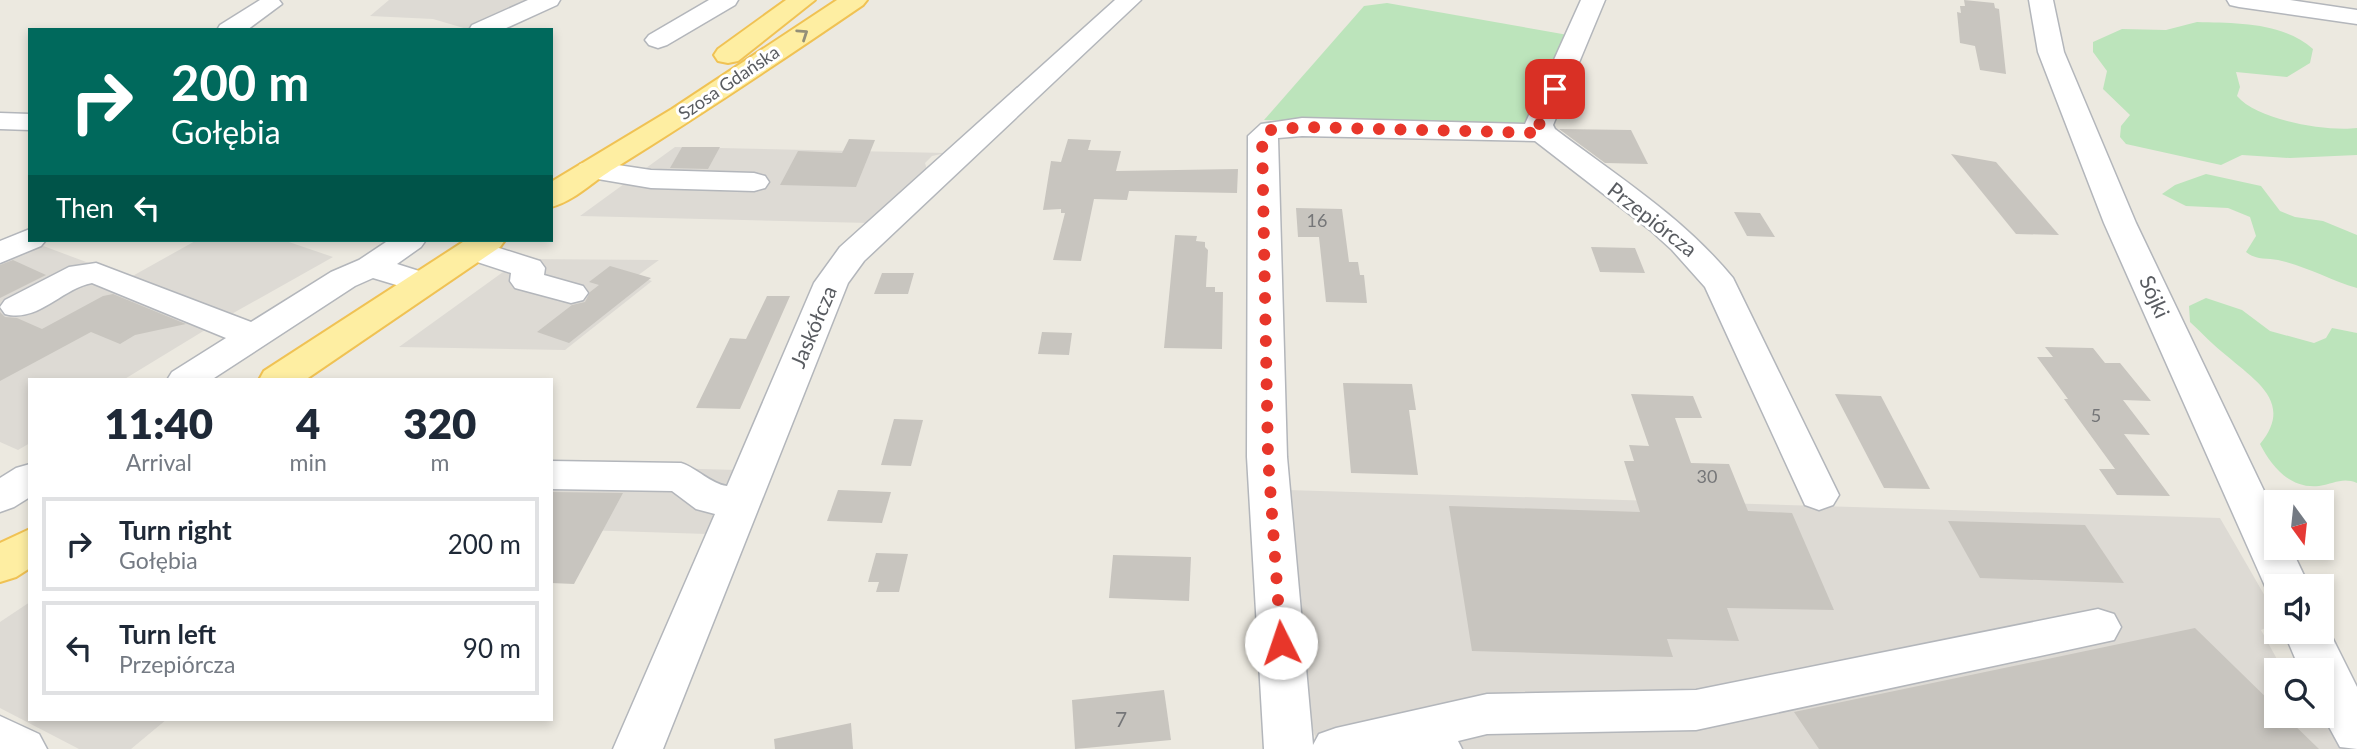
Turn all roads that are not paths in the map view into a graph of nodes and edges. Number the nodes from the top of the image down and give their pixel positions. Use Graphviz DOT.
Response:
graph roads {
  1 [pos="548,0"];
  2 [pos="726,0"];
  3 [pos="802,0"];
  4 [pos="854,0"];
  5 [pos="1129,0"];
  6 [pos="1593,0"];
  7 [pos="2041,0"];
  8 [pos="2239,0"];
  9 [pos="270,4"];
  10 [pos="2357,17"];
  11 [pos="232,28"];
  12 [pos="485,28"];
  13 [pos="658,40"];
  14 [pos="0,121"];
  15 [pos="28,122"];
  16 [pos="1542,133"];
  17 [pos="596,167"];
  18 [pos="754,182"];
  19 [pos="553,196"];
  20 [pos="28,240"];
  21 [pos="407,242"];
  22 [pos="481,245"];
  23 [pos="0,253"];
  24 [pos="371,267"];
  25 [pos="423,283"];
  26 [pos="571,293"];
  27 [pos="17,307"];
  28 [pos="254,336"];
  29 [pos="188,378"];
  30 [pos="281,378"];
  31 [pos="553,475"];
  32 [pos="28,479"];
  33 [pos="1819,495"];
  34 [pos="0,497"];
  35 [pos="742,502"];
  36 [pos="28,546"];
  37 [pos="0,565"];
  38 [pos="2281,574"];
  39 [pos="2098,627"];
  40 [pos="2312,644"];
  41 [pos="2357,732"];
  42 [pos="0,737"];
  43 [pos="1432,739"];
  44 [pos="22,749"];
  45 [pos="638,749"];
  46 [pos="1289,749"];
  47 [pos="1336,749"];
  1 -- 12 [label="street"];
  2 -- 13 [label="street"];
  3 -- 17 [label="main road, Szosa Gdańska"];
  17 -- 4 [label="main road, Szosa Gdańska, one-way"];
  5 -- 35 [label="street, Jaskółcza"];
  6 -- 16 [label="street"];
  7 -- 38 [label="street, Sójki"];
  8 -- 10 [label="street"];
  9 -- 11 [label="street"];
  14 -- 15 [label="street"];
  16 -- 33 [label="street, Przepiórcza"];
  16 -- 46 [label="street"];
  17 -- 18 [label="street"];
  17 -- 19 [label="main road, Szosa Gdańska"];
  20 -- 23 [label="street"];
  21 -- 24 [label="street"];
  22 -- 25 [label="main road"];
  22 -- 26 [label="street"];
  24 -- 25 [label="street"];
  24 -- 28 [label="street"];
  25 -- 30 [label="main road"];
  27 -- 28 [label="street"];
  28 -- 29 [label="street"];
  31 -- 35 [label="street"];
  32 -- 34 [label="street"];
  35 -- 45 [label="street, Jaskółcza"];
  36 -- 37 [label="main road"];
  39 -- 43 [label="street"];
  40 -- 41 [label="street"];
  42 -- 44 [label="street"];
  43 -- 47 [label="street"];
}
